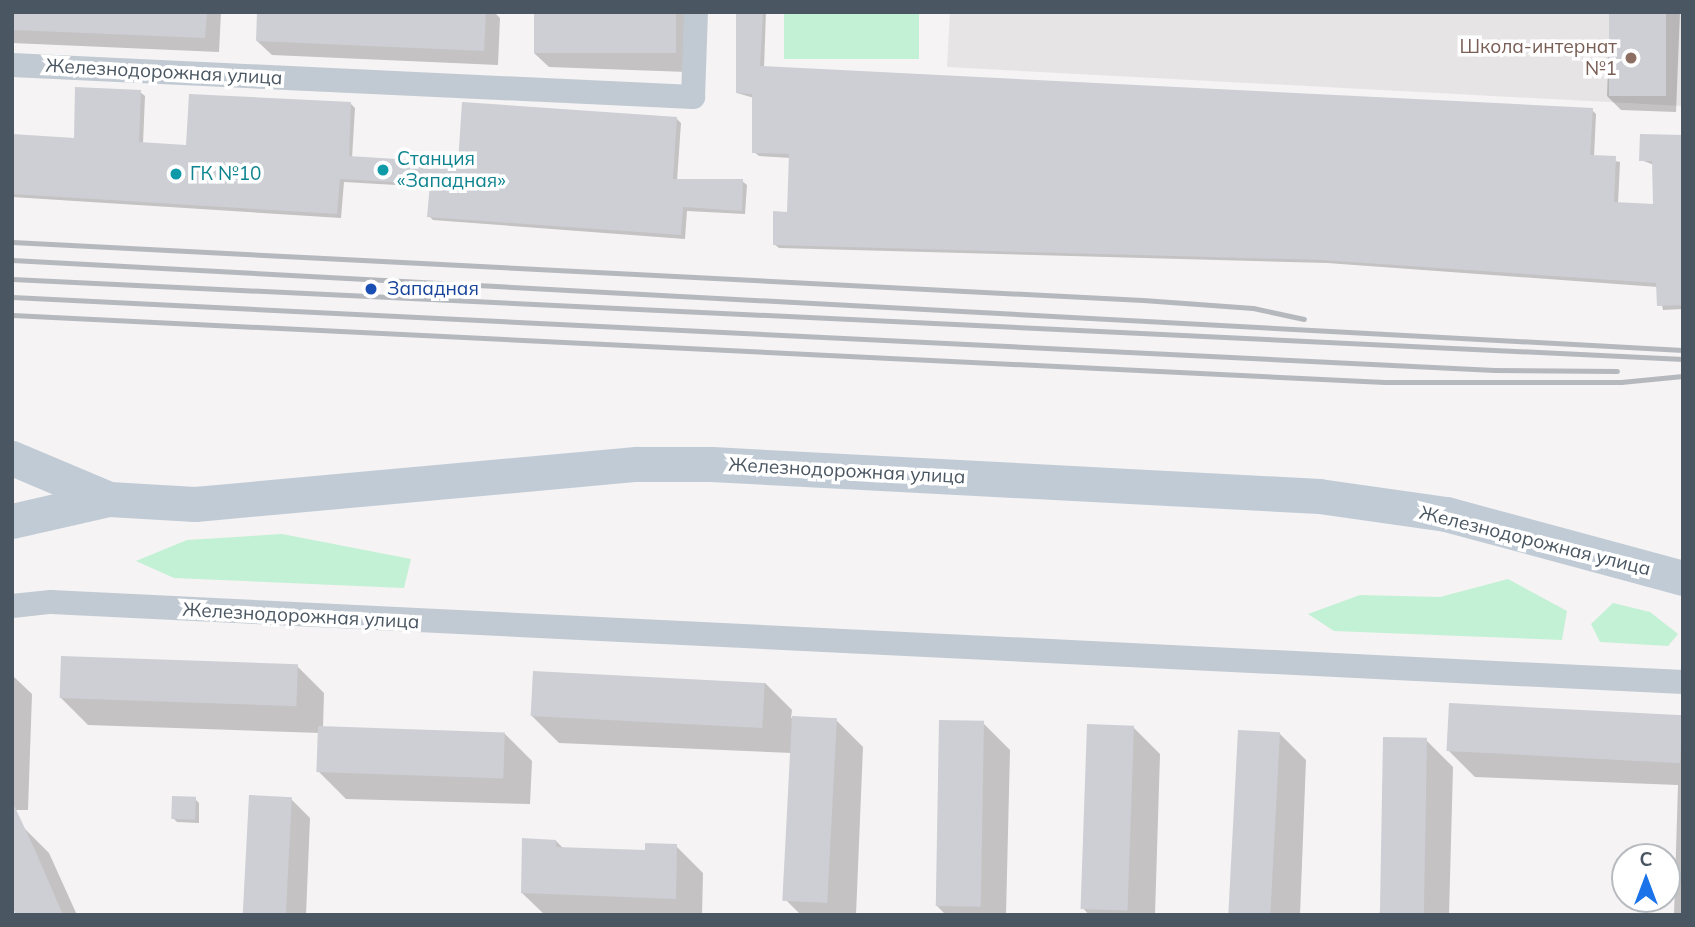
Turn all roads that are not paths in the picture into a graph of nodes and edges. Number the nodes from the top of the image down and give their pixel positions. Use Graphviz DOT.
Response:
graph roads {
  1 [pos="696,12"];
  2 [pos="12,65"];
  3 [pos="12,458"];
  4 [pos="109,499"];
  5 [pos="12,521"];
  6 [pos="1683,578"];
  7 [pos="12,606"];
  8 [pos="1683,682"];
  1 -- 2 [label="street, Железнодорожная улица"];
  3 -- 4 [label="main road, Железнодорожная улица"];
  4 -- 5 [label="main road"];
  4 -- 6 [label="main road, Железнодорожная улица"];
  7 -- 8 [label="street, Железнодорожная улица"];
}
